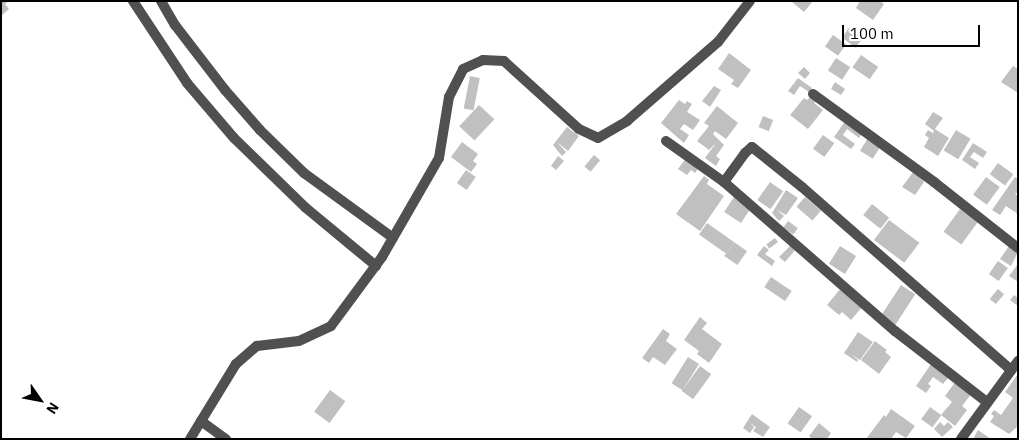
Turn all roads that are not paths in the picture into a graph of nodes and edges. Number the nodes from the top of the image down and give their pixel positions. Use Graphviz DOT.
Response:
graph roads {
  1 [pos="133,1"];
  2 [pos="161,1"];
  3 [pos="750,1"];
  4 [pos="813,94"];
  5 [pos="666,142"];
  6 [pos="724,182"];
  7 [pos="393,238"];
  8 [pos="1018,248"];
  9 [pos="376,266"];
  10 [pos="1015,366"];
  11 [pos="987,402"];
  12 [pos="201,420"];
  13 [pos="190,439"];
  14 [pos="226,439"];
  15 [pos="962,439"];
  1 -- 9 [label="street"];
  2 -- 7 [label="street"];
  3 -- 7 [label="street"];
  4 -- 8 [label="street"];
  5 -- 6 [label="street"];
  6 -- 10 [label="street"];
  6 -- 11 [label="street"];
  7 -- 9 [label="street"];
  9 -- 12 [label="street"];
  10 -- 11 [label="street"];
  11 -- 15 [label="street"];
  12 -- 13 [label="street"];
  12 -- 14 [label="street"];
}
